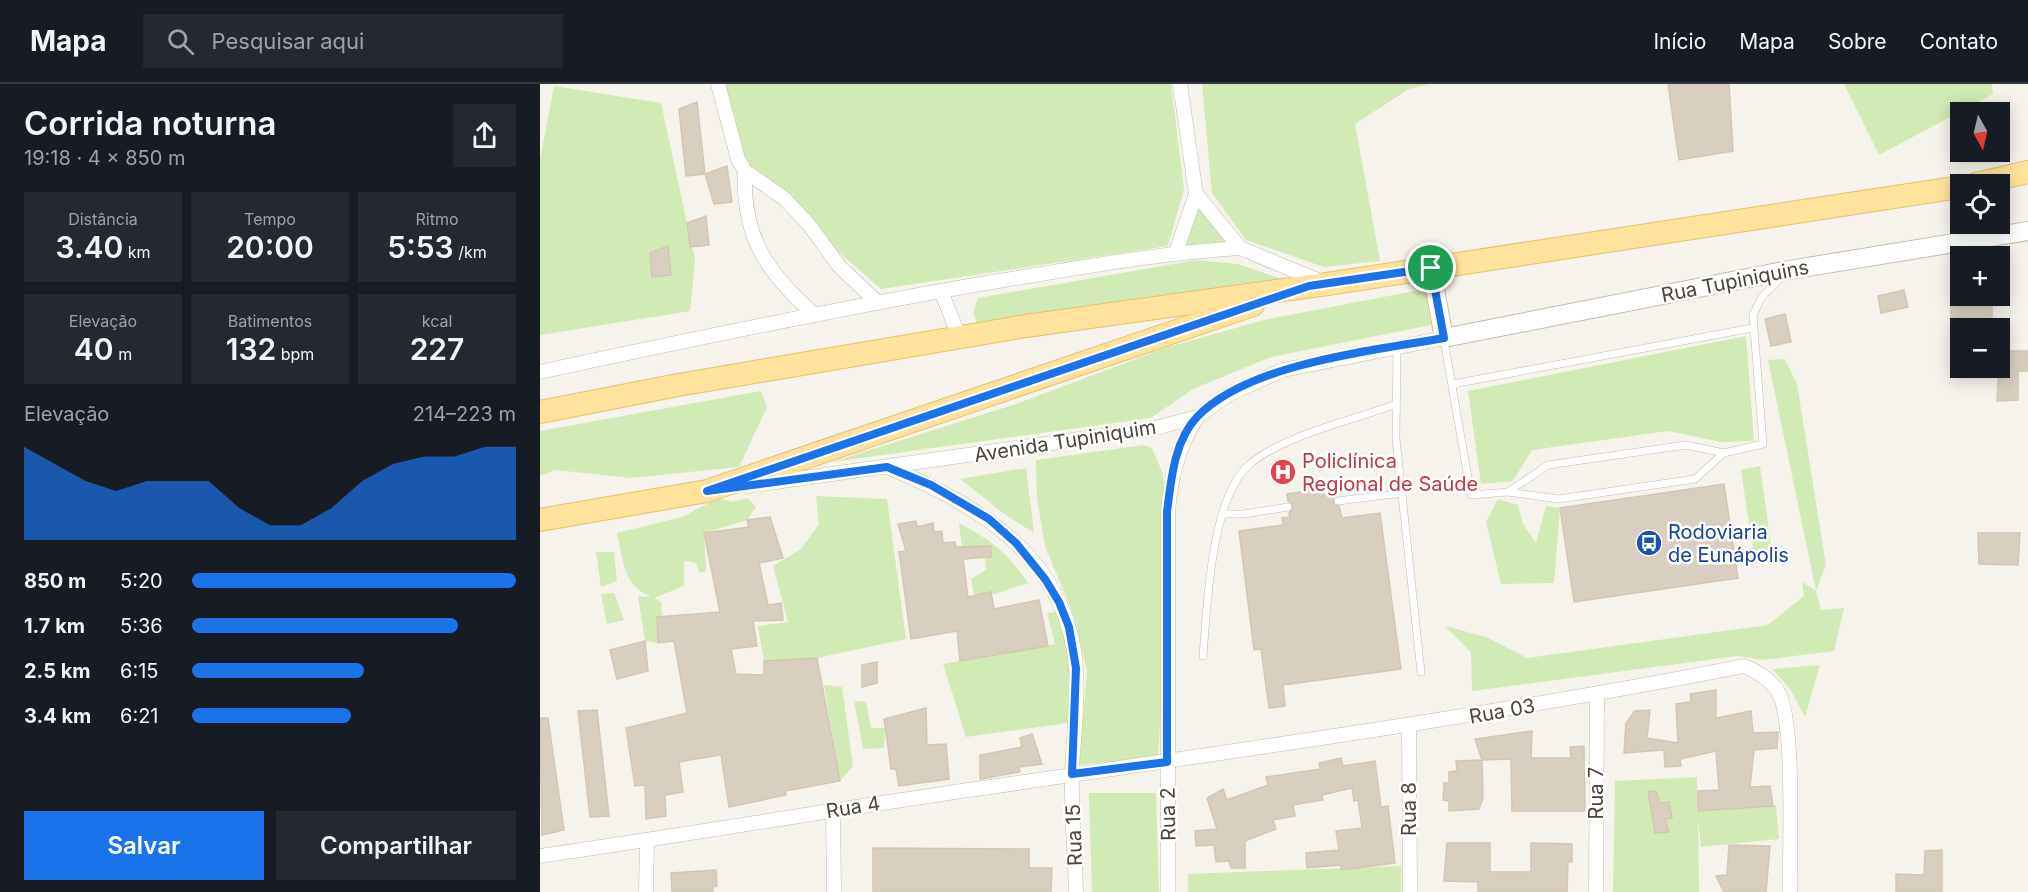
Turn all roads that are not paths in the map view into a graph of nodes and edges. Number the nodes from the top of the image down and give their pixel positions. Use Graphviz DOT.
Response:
graph roads {
  1 [pos="718,84"];
  2 [pos="1180,84"];
  3 [pos="745,171"];
  4 [pos="2028,172"];
  5 [pos="2010,176"];
  6 [pos="2010,187"];
  7 [pos="1950,189"];
  8 [pos="2028,190"];
  9 [pos="1196,194"];
  10 [pos="2028,231"];
  11 [pos="1240,248"];
  12 [pos="1176,252"];
  13 [pos="1431,268"];
  14 [pos="1789,270"];
  15 [pos="1318,285"];
  16 [pos="941,291"];
  17 [pos="878,303"];
  18 [pos="815,315"];
  19 [pos="1752,328"];
  20 [pos="1444,338"];
  21 [pos="960,339"];
  22 [pos="1397,347"];
  23 [pos="540,372"];
  24 [pos="1454,384"];
  25 [pos="1396,404"];
  26 [pos="540,412"];
  27 [pos="1197,417"];
  28 [pos="1724,453"];
  29 [pos="887,467"];
  30 [pos="707,491"];
  31 [pos="1508,492"];
  32 [pos="1402,493"];
  33 [pos="1338,501"];
  34 [pos="1288,507"];
  35 [pos="1222,514"];
  36 [pos="540,520"];
  37 [pos="1203,656"];
  38 [pos="1421,672"];
  39 [pos="1597,695"];
  40 [pos="1409,727"];
  41 [pos="1167,762"];
  42 [pos="1072,774"];
  43 [pos="833,809"];
  44 [pos="647,840"];
  45 [pos="540,856"];
  46 [pos="646,892"];
  47 [pos="834,892"];
  48 [pos="1076,892"];
  49 [pos="1168,892"];
  50 [pos="1410,892"];
  51 [pos="1596,892"];
  52 [pos="1790,892"];
  1 -- 3 [label="street"];
  2 -- 9 [label="street"];
  3 -- 17 [label="street"];
  3 -- 18 [label="street"];
  4 -- 5 [label="main road"];
  6 -- 8 [label="main road"];
  7 -- 13 [label="main road"];
  9 -- 11 [label="street"];
  9 -- 12 [label="street"];
  10 -- 14 [label="street, Rua Tupiniquins"];
  11 -- 12 [label="street"];
  11 -- 15 [label="street"];
  12 -- 16 [label="street"];
  13 -- 15 [label="main road"];
  13 -- 20 [label="street"];
  14 -- 19 [label="lane"];
  14 -- 20 [label="street, Rua Tupiniquins"];
  15 -- 21 [label="main road"];
  15 -- 30 [label="main road"];
  16 -- 17 [label="street"];
  16 -- 21 [label="street"];
  17 -- 18 [label="street"];
  18 -- 23 [label="street"];
  19 -- 24 [label="lane"];
  19 -- 28 [label="lane"];
  20 -- 22 [label="street, Avenida Tupiniquim"];
  20 -- 24 [label="lane"];
  21 -- 26 [label="main road"];
  22 -- 25 [label="lane"];
  22 -- 27 [label="street, Avenida Tupiniquim"];
  24 -- 31 [label="lane"];
  25 -- 32 [label="lane"];
  25 -- 35 [label="lane"];
  27 -- 29 [label="street, Avenida Tupiniquim"];
  27 -- 41 [label="street, Rua 2"];
  28 -- 31 [label="lane"];
  28 -- 31 [label="lane"];
  29 -- 30 [label="street, Avenida Tupiniquim"];
  29 -- 42 [label="street, Rua 15"];
  30 -- 36 [label="main road"];
  32 -- 33 [label="lane"];
  32 -- 38 [label="lane"];
  34 -- 35 [label="lane"];
  35 -- 37 [label="lane"];
  39 -- 40 [label="street, Rua 03"];
  39 -- 51 [label="street, Rua 7"];
  39 -- 52 [label="street, Rua 03"];
  40 -- 41 [label="street, Rua 03"];
  40 -- 50 [label="street, Rua 8"];
  41 -- 42 [label="street, Rua 4"];
  41 -- 49 [label="street, Rua 2"];
  42 -- 43 [label="street, Rua 4"];
  42 -- 48 [label="street, Rua 15"];
  43 -- 44 [label="street, Rua 4"];
  43 -- 47 [label="street"];
  44 -- 45 [label="street, Rua 4"];
  44 -- 46 [label="street"];
}
